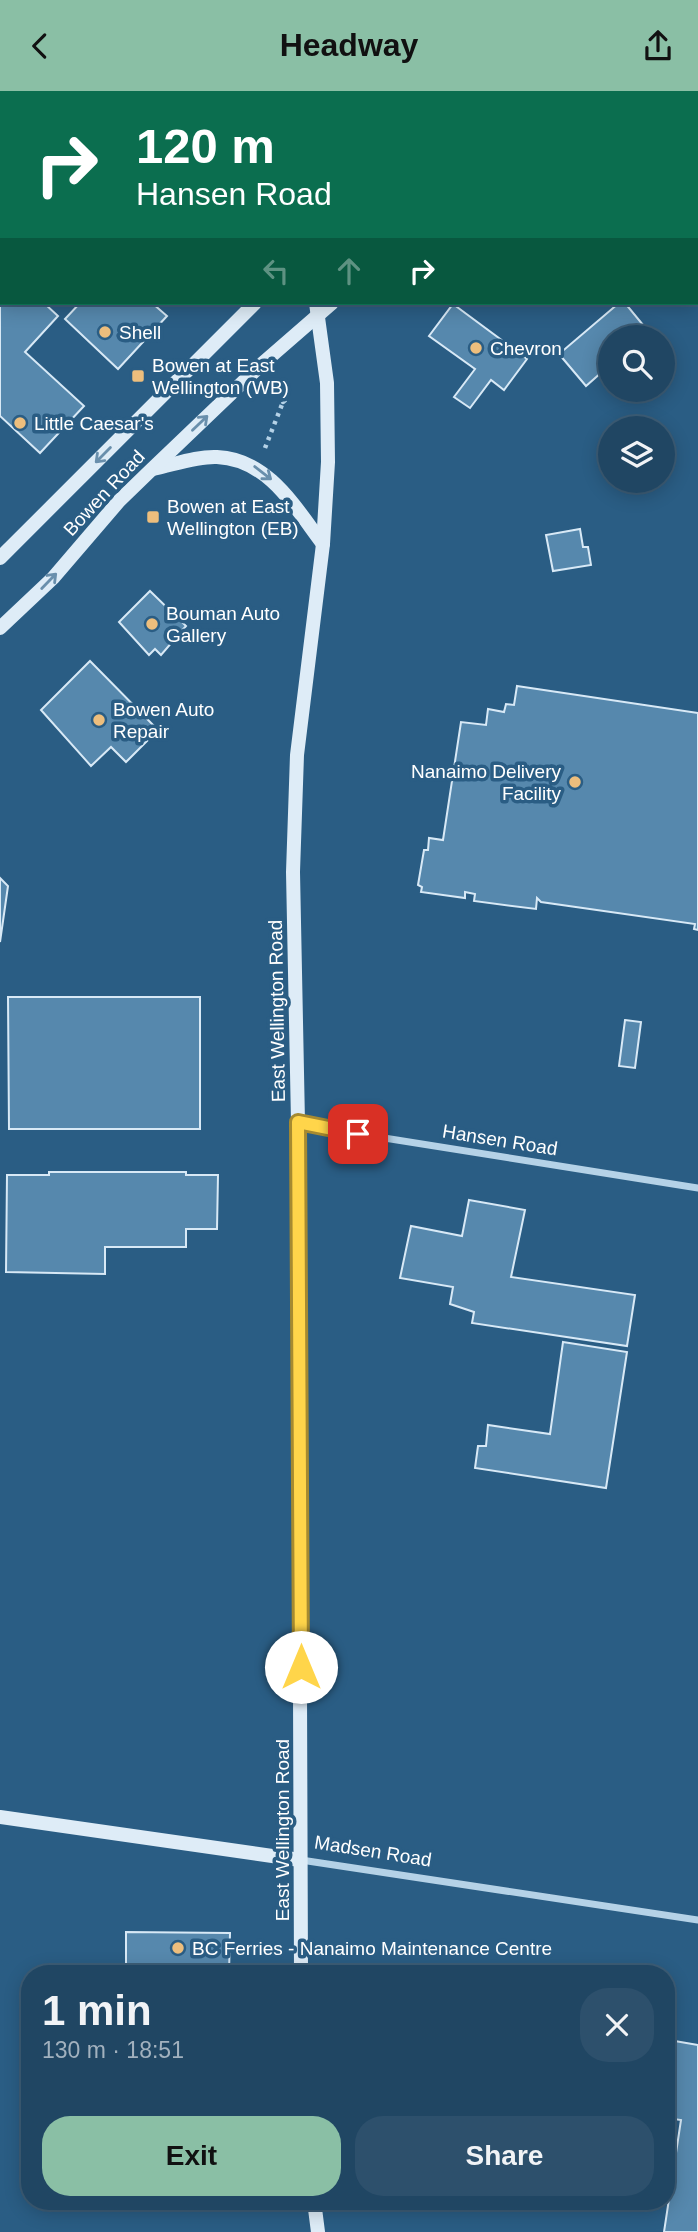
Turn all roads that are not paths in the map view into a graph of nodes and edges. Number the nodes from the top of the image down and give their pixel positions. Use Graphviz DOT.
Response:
graph roads {
  1 [pos="253,305"];
  2 [pos="317,309"];
  3 [pos="151,470"];
  4 [pos="323,544"];
  5 [pos="0,558"];
  6 [pos="0,628"];
  7 [pos="298,1122"];
  8 [pos="698,1188"];
  9 [pos="0,1817"];
  10 [pos="300,1860"];
  11 [pos="698,1920"];
  12 [pos="301,1965"];
  13 [pos="315,2210"];
  14 [pos="318,2232"];
  1 -- 5 [label="street, Bowen Road, one-way"];
  3 -- 2 [label="street, Bowen Road, one-way"];
  2 -- 4 [label="street, East Wellington Road"];
  3 -- 4 [label="street, one-way"];
  6 -- 3 [label="street, Bowen Road, one-way"];
  4 -- 7 [label="street, East Wellington Road"];
  7 -- 8 [label="street, Hansen Road"];
  7 -- 10 [label="street, East Wellington Road"];
  9 -- 10 [label="street, Madsen Road"];
  10 -- 11 [label="street, Madsen Road"];
  10 -- 12 [label="street, East Wellington Road"];
  13 -- 14 [label="street"];
}
